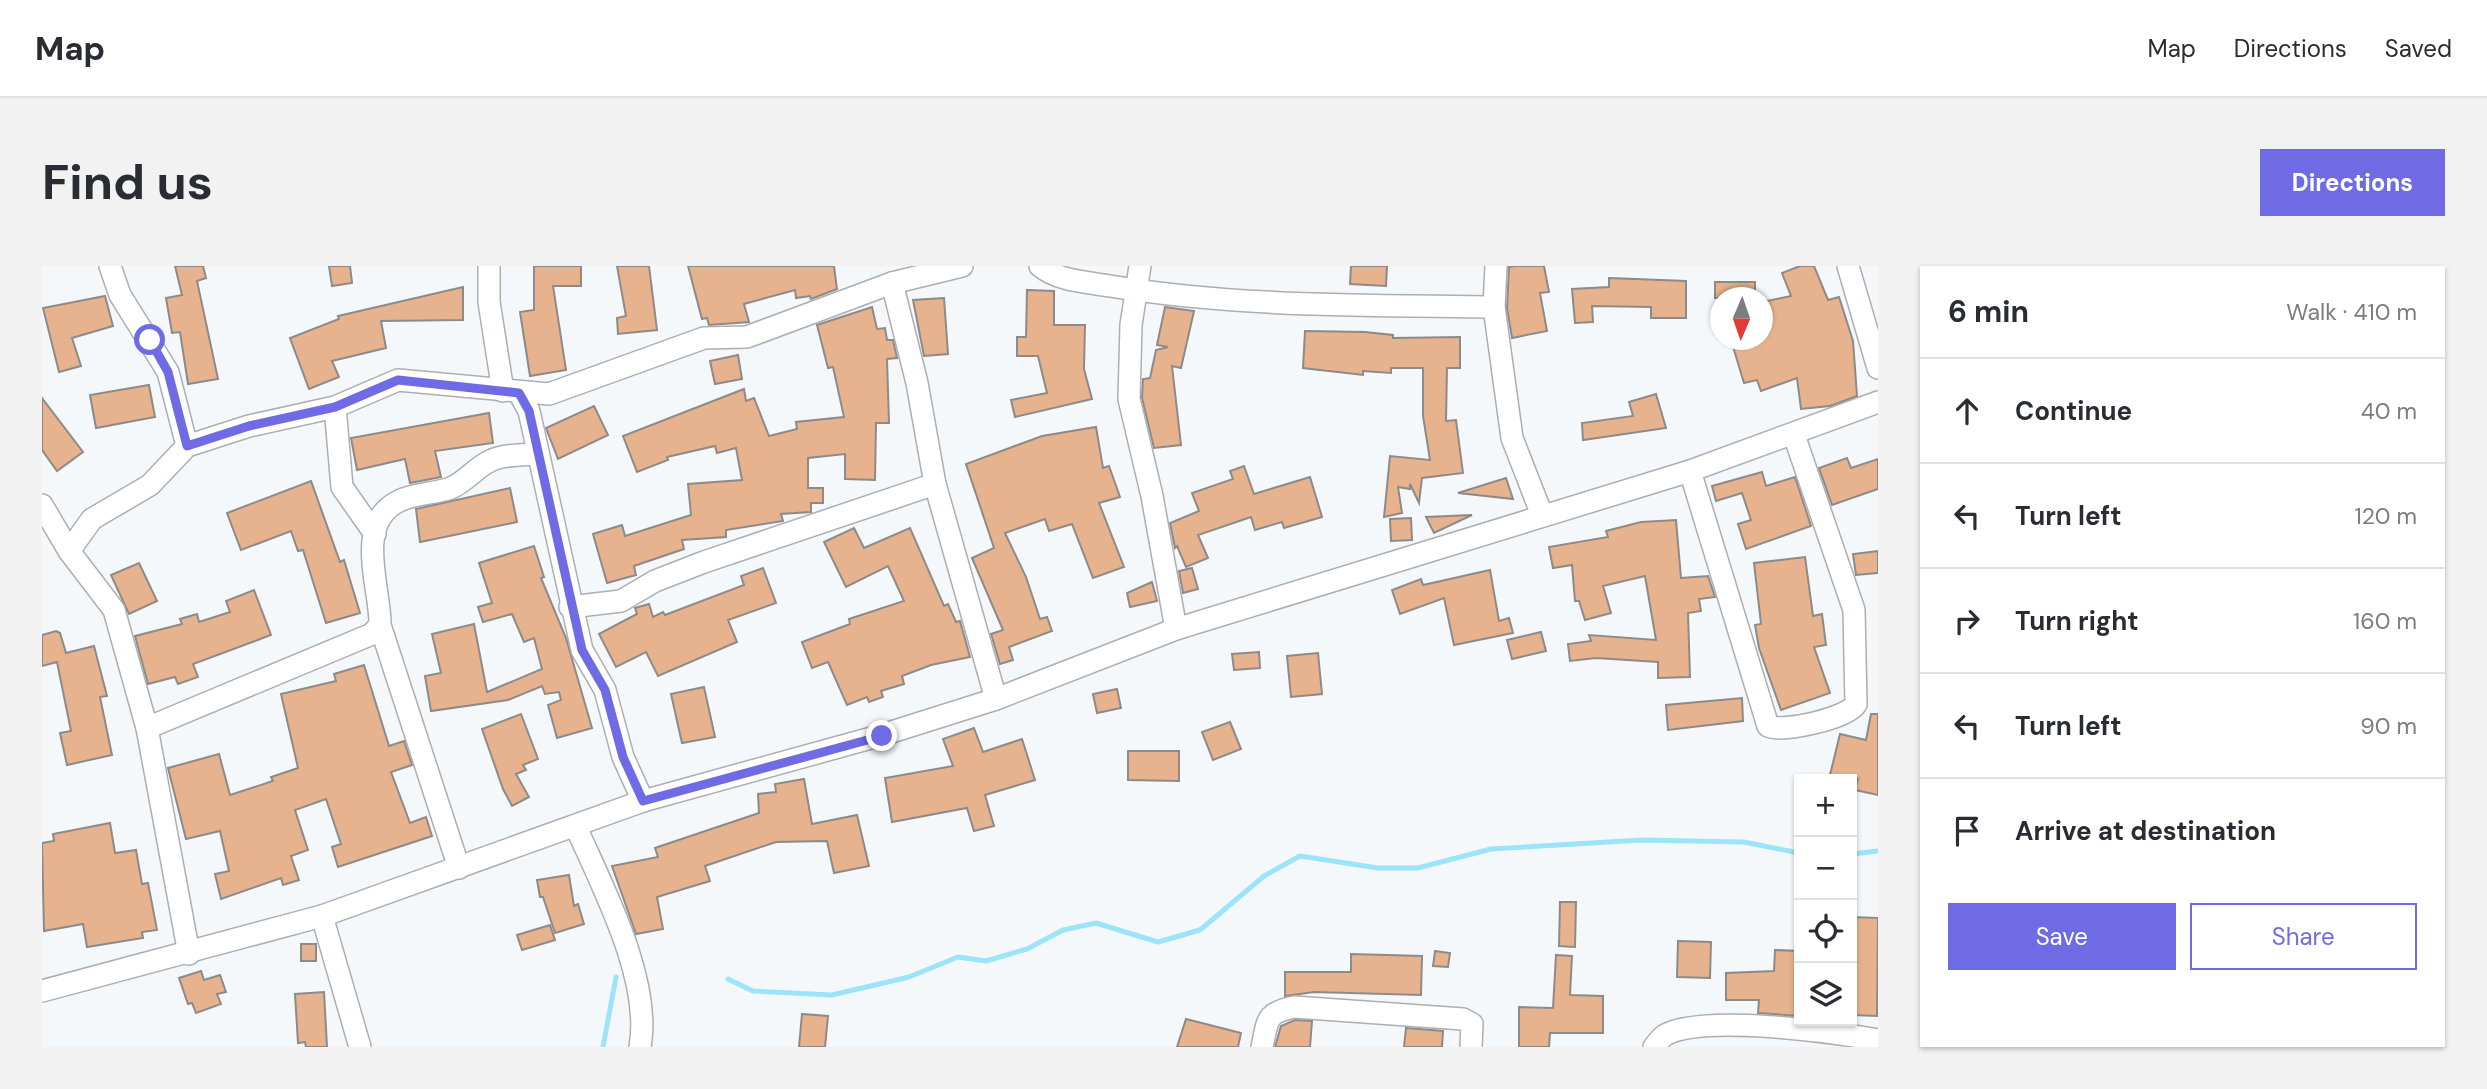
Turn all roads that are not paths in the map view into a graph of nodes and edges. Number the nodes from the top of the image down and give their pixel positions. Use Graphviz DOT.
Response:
graph roads {
  1 [pos="110,266"];
  2 [pos="489,266"];
  3 [pos="962,266"];
  4 [pos="1040,266"];
  5 [pos="1140,266"];
  6 [pos="1496,266"];
  7 [pos="1848,266"];
  8 [pos="892,283"];
  9 [pos="1135,290"];
  10 [pos="1494,307"];
  11 [pos="1878,368"];
  12 [pos="517,398"];
  13 [pos="1878,402"];
  14 [pos="335,407"];
  15 [pos="1794,435"];
  16 [pos="187,446"];
  17 [pos="538,454"];
  18 [pos="1690,471"];
  19 [pos="934,484"];
  20 [pos="42,505"];
  21 [pos="1542,515"];
  22 [pos="375,534"];
  23 [pos="69,551"];
  24 [pos="570,607"];
  25 [pos="380,625"];
  26 [pos="1175,629"];
  27 [pos="996,699"];
  28 [pos="147,727"];
  29 [pos="643,801"];
  30 [pos="576,827"];
  31 [pos="459,868"];
  32 [pos="322,916"];
  33 [pos="189,954"];
  34 [pos="42,991"];
  35 [pos="1878,1040"];
  36 [pos="360,1047"];
  37 [pos="640,1047"];
  38 [pos="1262,1047"];
  39 [pos="1471,1047"];
  40 [pos="1653,1047"];
  1 -- 16 [label="street"];
  2 -- 12 [label="street"];
  3 -- 8 [label="street"];
  4 -- 9 [label="street"];
  5 -- 9 [label="street"];
  6 -- 10 [label="street"];
  7 -- 11 [label="street"];
  8 -- 12 [label="street"];
  8 -- 19 [label="street"];
  9 -- 10 [label="street"];
  9 -- 26 [label="street"];
  10 -- 21 [label="street"];
  12 -- 14 [label="street"];
  12 -- 17 [label="street"];
  13 -- 15 [label="street"];
  14 -- 16 [label="street"];
  14 -- 22 [label="street"];
  15 -- 18 [label="street"];
  15 -- 18 [label="street"];
  16 -- 23 [label="street"];
  17 -- 22 [label="street"];
  17 -- 24 [label="street"];
  18 -- 21 [label="street"];
  19 -- 24 [label="street"];
  19 -- 27 [label="street"];
  20 -- 23 [label="street"];
  21 -- 26 [label="street"];
  22 -- 25 [label="street"];
  23 -- 28 [label="street"];
  24 -- 29 [label="street"];
  25 -- 28 [label="street"];
  25 -- 31 [label="street"];
  26 -- 27 [label="street"];
  27 -- 29 [label="street"];
  28 -- 33 [label="street"];
  29 -- 30 [label="street"];
  30 -- 31 [label="street"];
  30 -- 37 [label="street"];
  31 -- 32 [label="street"];
  32 -- 33 [label="street"];
  32 -- 36 [label="street"];
  33 -- 34 [label="street"];
  35 -- 40 [label="street"];
  38 -- 39 [label="street"];
}
